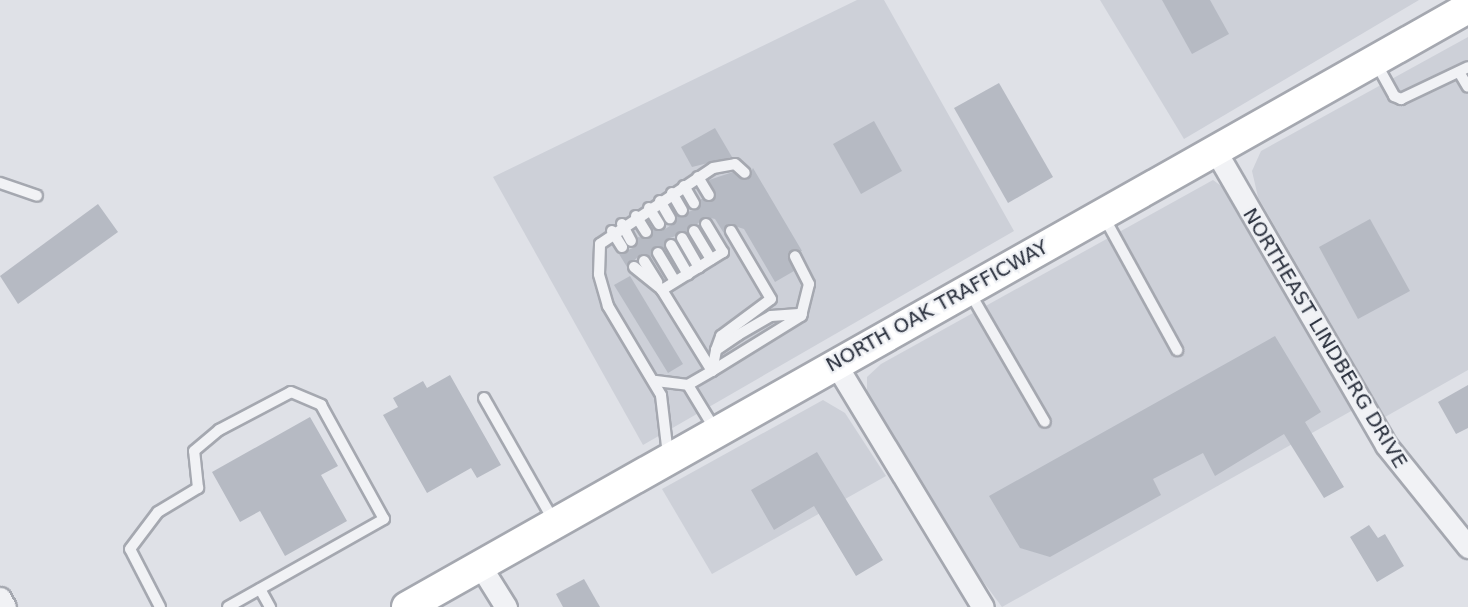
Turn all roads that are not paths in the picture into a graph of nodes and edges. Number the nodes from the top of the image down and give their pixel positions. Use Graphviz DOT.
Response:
graph roads {
  1 [pos="1468,8"];
  2 [pos="1374,60"];
  3 [pos="1464,69"];
  4 [pos="1468,87"];
  5 [pos="1215,150"];
  6 [pos="745,173"];
  7 [pos="698,177"];
  8 [pos="0,183"];
  9 [pos="684,186"];
  10 [pos="672,193"];
  11 [pos="709,195"];
  12 [pos="37,196"];
  13 [pos="660,201"];
  14 [pos="694,203"];
  15 [pos="649,208"];
  16 [pos="682,210"];
  17 [pos="1102,214"];
  18 [pos="636,216"];
  19 [pos="670,218"];
  20 [pos="659,224"];
  21 [pos="706,224"];
  22 [pos="617,228"];
  23 [pos="694,231"];
  24 [pos="731,231"];
  25 [pos="646,232"];
  26 [pos="682,238"];
  27 [pos="627,244"];
  28 [pos="671,245"];
  29 [pos="658,253"];
  30 [pos="795,255"];
  31 [pos="711,260"];
  32 [pos="644,261"];
  33 [pos="634,267"];
  34 [pos="699,267"];
  35 [pos="688,274"];
  36 [pos="675,281"];
  37 [pos="968,288"];
  38 [pos="662,290"];
  39 [pos="802,314"];
  40 [pos="716,350"];
  41 [pos="1177,350"];
  42 [pos="835,363"];
  43 [pos="712,371"];
  44 [pos="656,381"];
  45 [pos="688,386"];
  46 [pos="484,398"];
  47 [pos="1045,422"];
  48 [pos="716,431"];
  49 [pos="668,459"];
  50 [pos="556,524"];
  51 [pos="1468,547"];
  52 [pos="481,567"];
  53 [pos="260,589"];
  54 [pos="0,598"];
  55 [pos="5,607"];
  56 [pos="160,607"];
  57 [pos="228,607"];
  58 [pos="270,607"];
  59 [pos="407,607"];
  60 [pos="506,607"];
  61 [pos="983,607"];
  1 -- 2 [label="main road, NORTH OAK TRAFFICWAY"];
  2 -- 3 [label="lane"];
  2 -- 5 [label="main road, NORTH OAK TRAFFICWAY"];
  3 -- 4 [label="lane"];
  5 -- 17 [label="main road, NORTH OAK TRAFFICWAY"];
  5 -- 51 [label="street, NORTHEAST LINDBERG DRIVE"];
  6 -- 7 [label="lane"];
  7 -- 9 [label="lane"];
  7 -- 11 [label="lane"];
  8 -- 12 [label="lane"];
  9 -- 10 [label="lane"];
  9 -- 14 [label="lane"];
  10 -- 13 [label="lane"];
  10 -- 16 [label="lane"];
  13 -- 15 [label="lane"];
  13 -- 19 [label="lane"];
  15 -- 18 [label="lane"];
  15 -- 20 [label="lane"];
  17 -- 37 [label="main road, NORTH OAK TRAFFICWAY"];
  17 -- 41 [label="lane"];
  18 -- 22 [label="lane"];
  18 -- 25 [label="lane"];
  21 -- 31 [label="lane"];
  22 -- 27 [label="lane"];
  22 -- 44 [label="lane"];
  23 -- 31 [label="lane"];
  24 -- 40 [label="lane"];
  26 -- 34 [label="lane"];
  28 -- 35 [label="lane"];
  29 -- 36 [label="lane"];
  30 -- 39 [label="lane"];
  31 -- 34 [label="lane"];
  32 -- 38 [label="lane"];
  33 -- 38 [label="lane"];
  34 -- 35 [label="lane"];
  35 -- 36 [label="lane"];
  36 -- 38 [label="lane"];
  37 -- 42 [label="main road, NORTH OAK TRAFFICWAY"];
  37 -- 47 [label="lane"];
  38 -- 43 [label="lane"];
  39 -- 40 [label="lane"];
  39 -- 43 [label="lane"];
  40 -- 43 [label="lane"];
  42 -- 48 [label="main road, NORTH OAK TRAFFICWAY"];
  42 -- 61 [label="street"];
  43 -- 45 [label="lane"];
  44 -- 45 [label="lane"];
  44 -- 49 [label="lane"];
  45 -- 48 [label="lane"];
  46 -- 50 [label="lane"];
  48 -- 49 [label="main road, NORTH OAK TRAFFICWAY"];
  49 -- 50 [label="main road, NORTH OAK TRAFFICWAY"];
  50 -- 52 [label="main road, NORTH OAK TRAFFICWAY"];
  52 -- 59 [label="main road, NORTH OAK TRAFFICWAY"];
  52 -- 60 [label="street"];
  53 -- 56 [label="lane"];
  53 -- 57 [label="lane"];
  53 -- 58 [label="lane"];
  54 -- 55 [label="street"];
}
